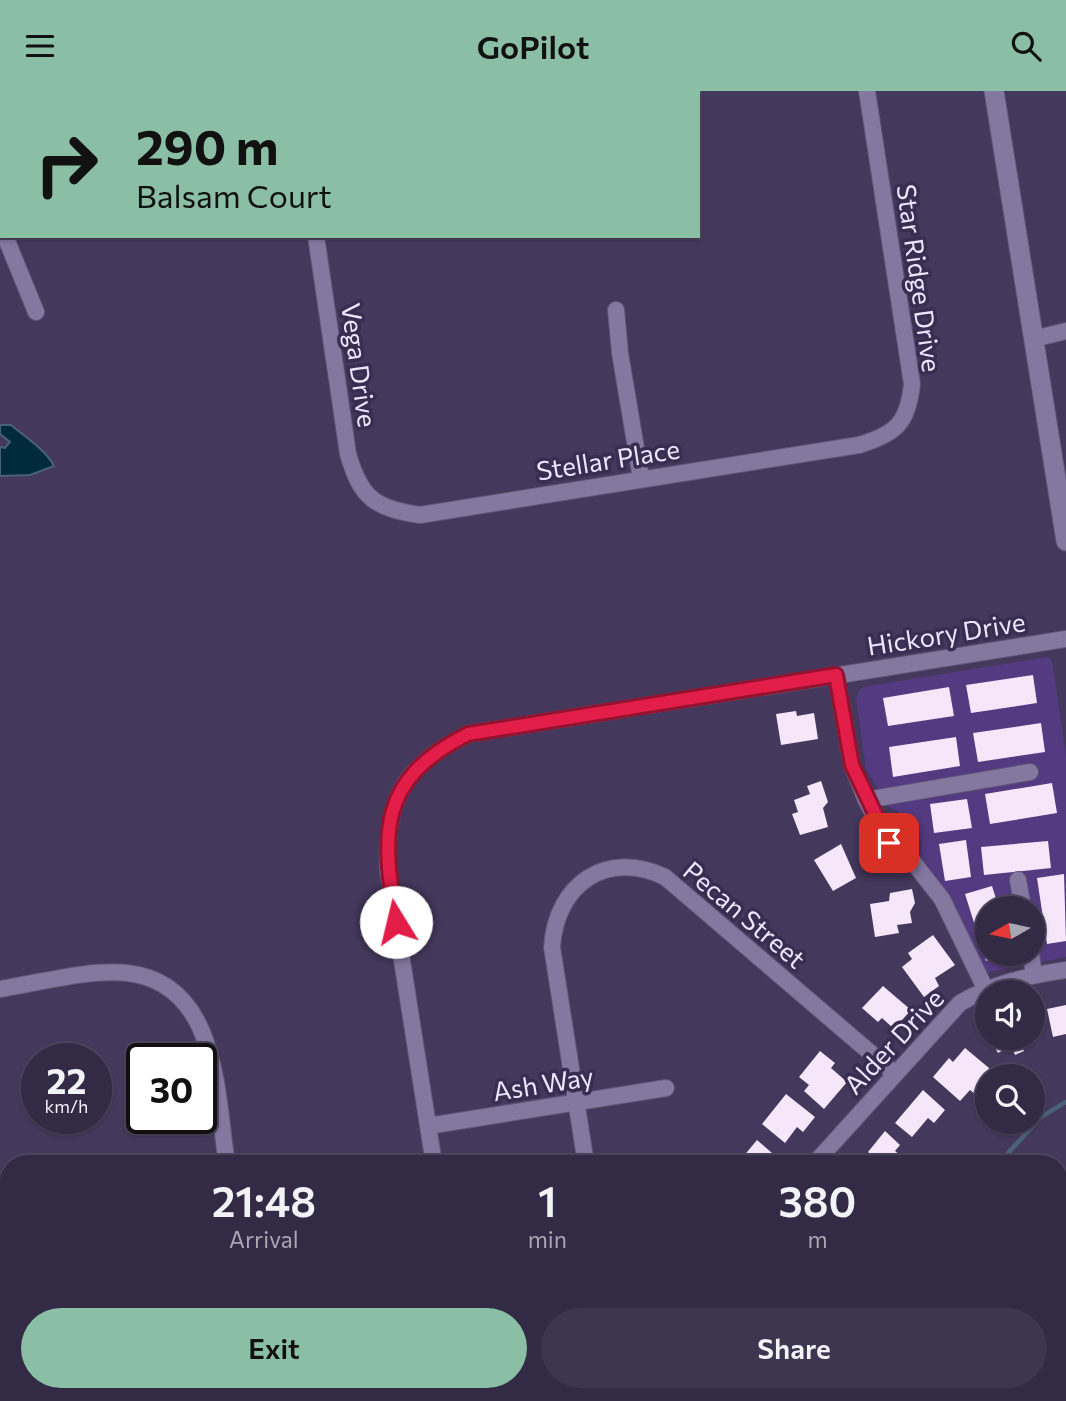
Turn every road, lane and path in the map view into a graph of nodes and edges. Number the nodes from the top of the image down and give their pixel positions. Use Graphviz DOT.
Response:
graph roads {
  1 [pos="867,91"];
  2 [pos="994,91"];
  3 [pos="6,238"];
  4 [pos="316,238"];
  5 [pos="616,310"];
  6 [pos="36,312"];
  7 [pos="1066,331"];
  8 [pos="1033,339"];
  9 [pos="859,445"];
  10 [pos="641,478"];
  11 [pos="369,496"];
  12 [pos="1065,531"];
  13 [pos="1066,639"];
  14 [pos="836,675"];
  15 [pos="1030,772"];
  16 [pos="866,800"];
  17 [pos="1018,880"];
  18 [pos="1021,896"];
  19 [pos="1033,966"];
  20 [pos="1066,970"];
  21 [pos="1034,975"];
  22 [pos="981,980"];
  23 [pos="1015,980"];
  24 [pos="0,989"];
  25 [pos="975,994"];
  26 [pos="894,1073"];
  27 [pos="666,1088"];
  28 [pos="576,1102"];
  29 [pos="428,1126"];
  30 [pos="226,1155"];
  31 [pos="433,1155"];
  32 [pos="585,1155"];
  33 [pos="822,1155"];
  1 -- 9 [label="street, Star Ridge Drive"];
  2 -- 8 [label="street"];
  3 -- 6 [label="street"];
  4 -- 11 [label="street, Vega Drive"];
  5 -- 10 [label="street"];
  7 -- 8 [label="street"];
  8 -- 12 [label="street"];
  9 -- 10 [label="street, Stellar Place"];
  10 -- 11 [label="street, Stellar Place"];
  13 -- 14 [label="street, Hickory Drive"];
  14 -- 16 [label="street"];
  14 -- 29 [label="street, Hickory Drive"];
  15 -- 16 [label="street"];
  16 -- 22 [label="street"];
  17 -- 18 [label="street"];
  19 -- 21 [label="street"];
  20 -- 21 [label="street, Alder Drive"];
  21 -- 23 [label="street, Alder Drive"];
  24 -- 30 [label="street"];
  25 -- 26 [label="street, Alder Drive"];
  26 -- 28 [label="street, Pecan Street"];
  26 -- 33 [label="street, Alder Drive"];
  27 -- 28 [label="street, Ash Way"];
  28 -- 29 [label="street, Ash Way"];
  28 -- 32 [label="street, Pecan Street"];
  29 -- 31 [label="street, Hickory Drive"];
}
